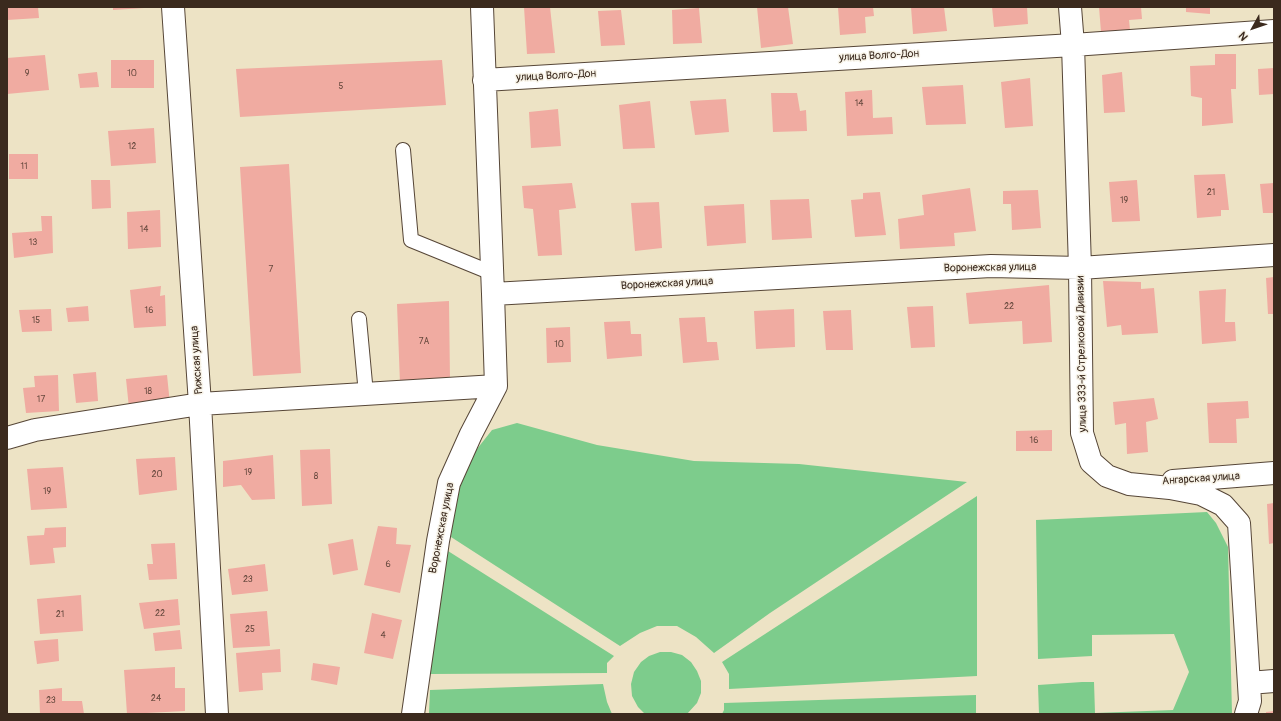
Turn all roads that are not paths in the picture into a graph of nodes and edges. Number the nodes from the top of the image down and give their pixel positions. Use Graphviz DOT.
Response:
graph roads {
  1 [pos="173,7"];
  2 [pos="482,7"];
  3 [pos="1070,7"];
  4 [pos="1274,31"];
  5 [pos="1072,45"];
  6 [pos="484,80"];
  7 [pos="403,150"];
  8 [pos="1274,255"];
  9 [pos="1080,268"];
  10 [pos="492,283"];
  11 [pos="359,319"];
  12 [pos="496,386"];
  13 [pos="366,394"];
  14 [pos="200,404"];
  15 [pos="7,438"];
  16 [pos="1274,473"];
  17 [pos="1129,484"];
  18 [pos="1274,681"];
  19 [pos="1249,683"];
  20 [pos="217,714"];
  21 [pos="413,714"];
  22 [pos="1246,714"];
  1 -- 14 [label="street, Рижская улица"];
  2 -- 6 [label="street"];
  3 -- 5 [label="street, улица 333-й Стрелковой Дивизии"];
  4 -- 5 [label="street, улица Волго-Дон"];
  5 -- 6 [label="street, улица Волго-Дон"];
  5 -- 9 [label="street, улица 333-й Стрелковой Дивизии"];
  6 -- 10 [label="street"];
  7 -- 10 [label="lane"];
  8 -- 9 [label="street, Воронежская улица"];
  9 -- 10 [label="street, Воронежская улица"];
  9 -- 17 [label="street, улица 333-й Стрелковой Дивизии"];
  10 -- 12 [label="street"];
  11 -- 13 [label="lane"];
  12 -- 13 [label="street"];
  12 -- 21 [label="street, Воронежская улица"];
  13 -- 14 [label="street"];
  14 -- 15 [label="street"];
  14 -- 20 [label="street, Рижская улица"];
  16 -- 17 [label="street, Ангарская улица"];
  17 -- 19 [label="street, улица 333-й Стрелковой Дивизии"];
  18 -- 19 [label="street"];
  19 -- 22 [label="street, улица 333-й Стрелковой Дивизии"];
}
